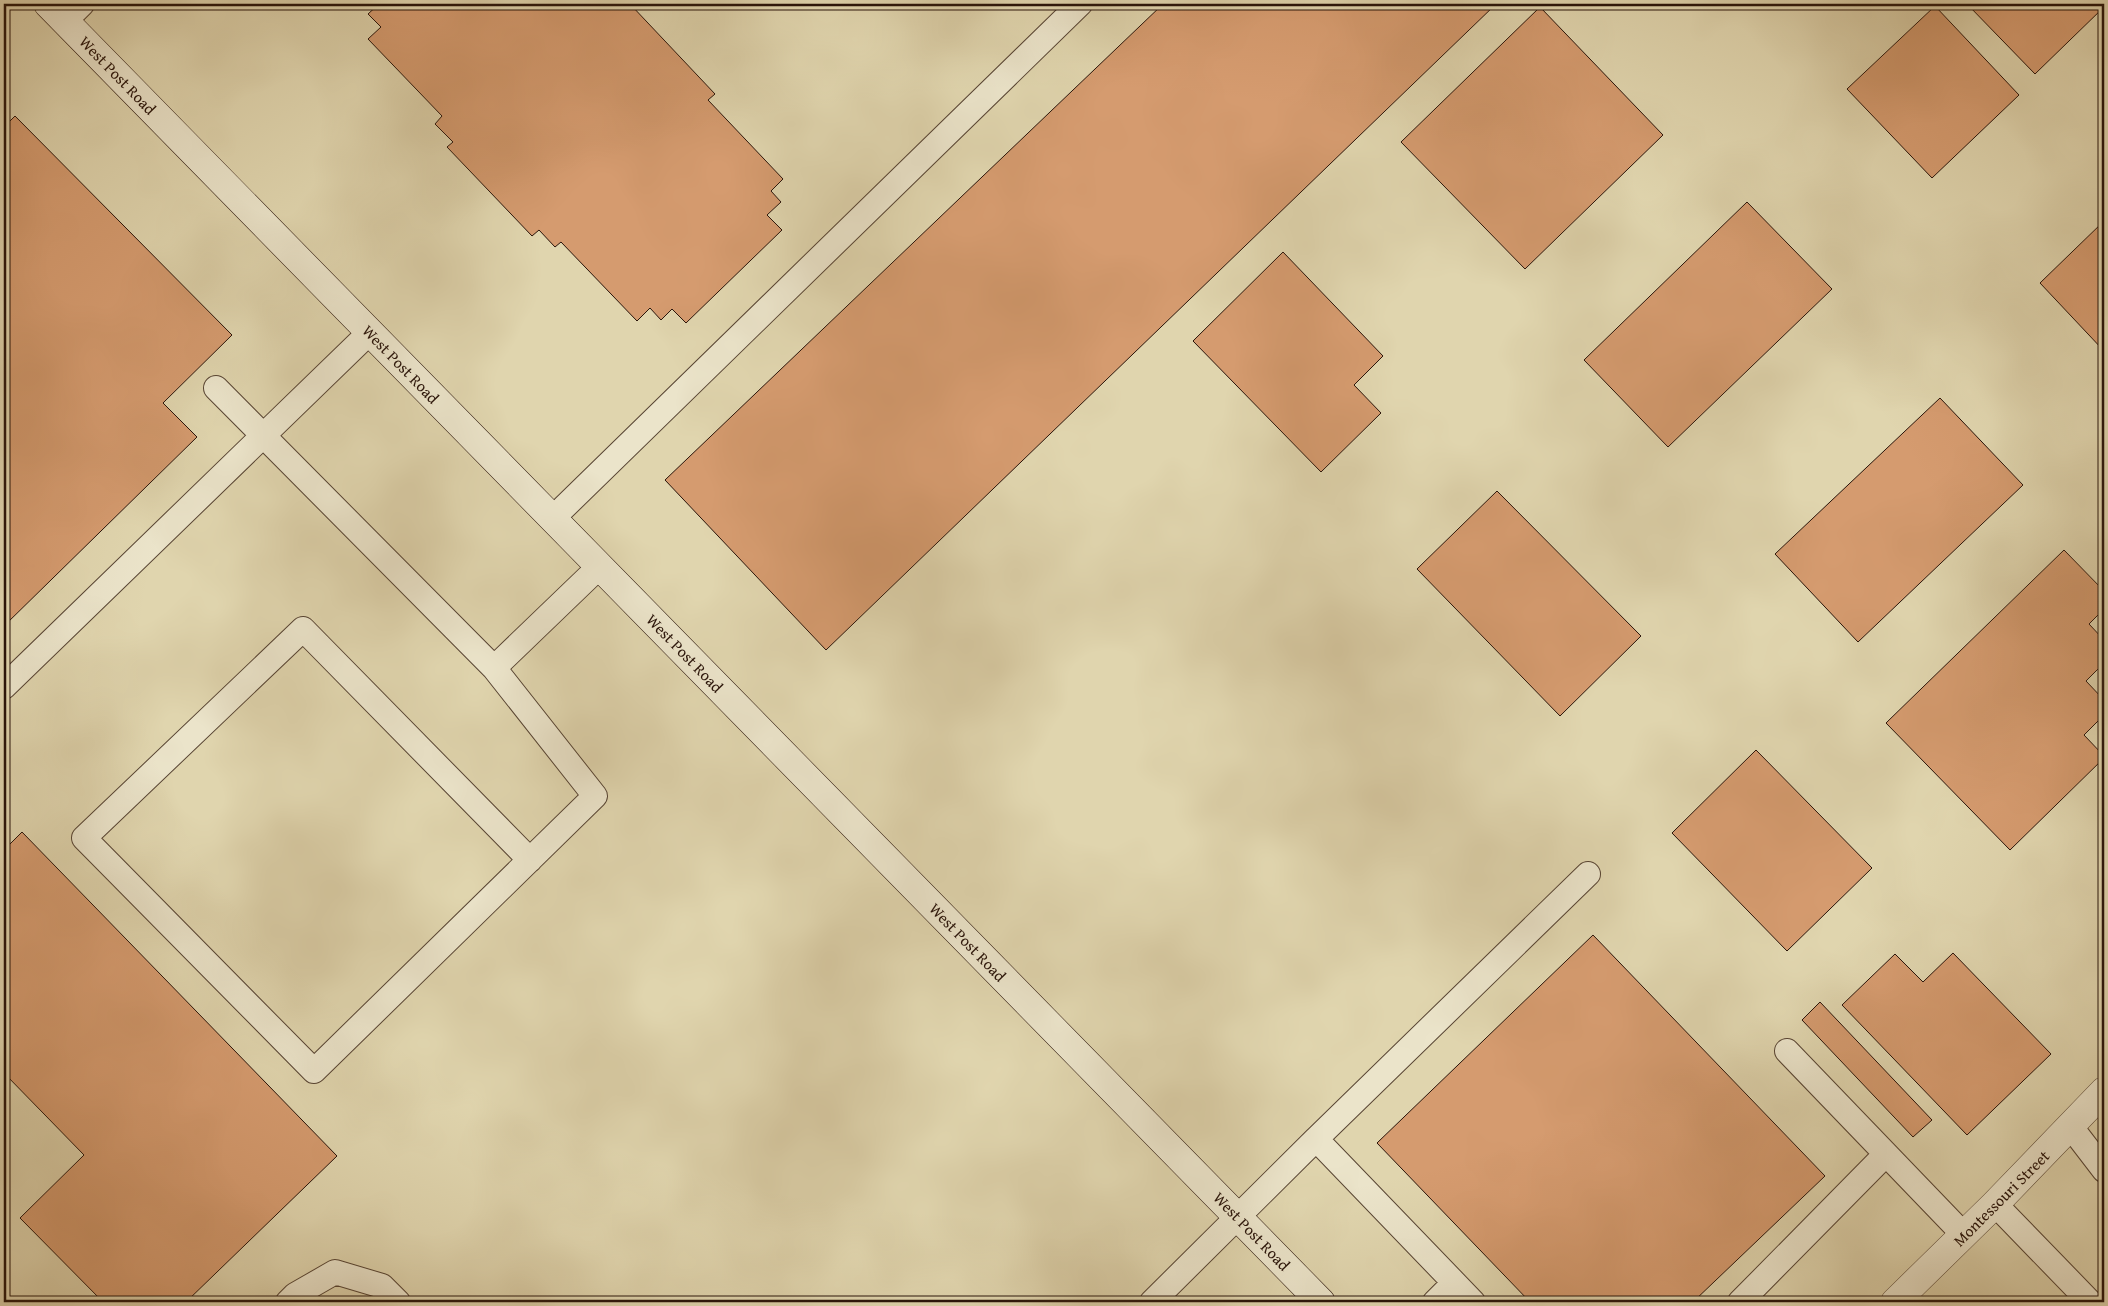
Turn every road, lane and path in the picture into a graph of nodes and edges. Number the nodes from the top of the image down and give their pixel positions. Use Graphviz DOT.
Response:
graph roads {
  1 [pos="1080,4"];
  2 [pos="65,9"];
  3 [pos="370,332"];
  4 [pos="216,388"];
  5 [pos="263,436"];
  6 [pos="553,518"];
  7 [pos="600,566"];
  8 [pos="494,668"];
  9 [pos="4,686"];
  10 [pos="530,860"];
  11 [pos="1588,874"];
  12 [pos="1787,1051"];
  13 [pos="2104,1091"];
  14 [pos="2070,1126"];
  15 [pos="1316,1139"];
  16 [pos="1886,1154"];
  17 [pos="2104,1170"];
  18 [pos="1995,1204"];
  19 [pos="1238,1217"];
  20 [pos="1964,1235"];
  21 [pos="1454,1283"];
  22 [pos="2078,1298"];
  23 [pos="288,1302"];
  24 [pos="398,1302"];
  25 [pos="1152,1302"];
  26 [pos="1321,1302"];
  27 [pos="1435,1302"];
  28 [pos="1473,1302"];
  29 [pos="1740,1302"];
  30 [pos="1895,1302"];
  1 -- 6 [label="lane"];
  2 -- 3 [label="street, West Post Road"];
  3 -- 5 [label="lane"];
  3 -- 6 [label="street, West Post Road"];
  4 -- 5 [label="lane"];
  5 -- 8 [label="lane"];
  5 -- 9 [label="lane"];
  6 -- 7 [label="street, West Post Road"];
  7 -- 8 [label="lane"];
  7 -- 19 [label="street, West Post Road"];
  8 -- 10 [label="lane"];
  10 -- 10 [label="lane"];
  11 -- 15 [label="lane"];
  12 -- 16 [label="lane"];
  13 -- 14 [label="street, Montessouri Street"];
  14 -- 17 [label="lane"];
  14 -- 18 [label="street, Montessouri Street"];
  15 -- 19 [label="lane"];
  15 -- 21 [label="lane"];
  16 -- 20 [label="lane"];
  16 -- 29 [label="lane"];
  18 -- 20 [label="street, Montessouri Street"];
  18 -- 22 [label="lane"];
  19 -- 25 [label="lane"];
  19 -- 26 [label="street, West Post Road"];
  20 -- 30 [label="street, Montessouri Street"];
  21 -- 27 [label="lane"];
  21 -- 28 [label="lane"];
  23 -- 24 [label="lane"];
}
